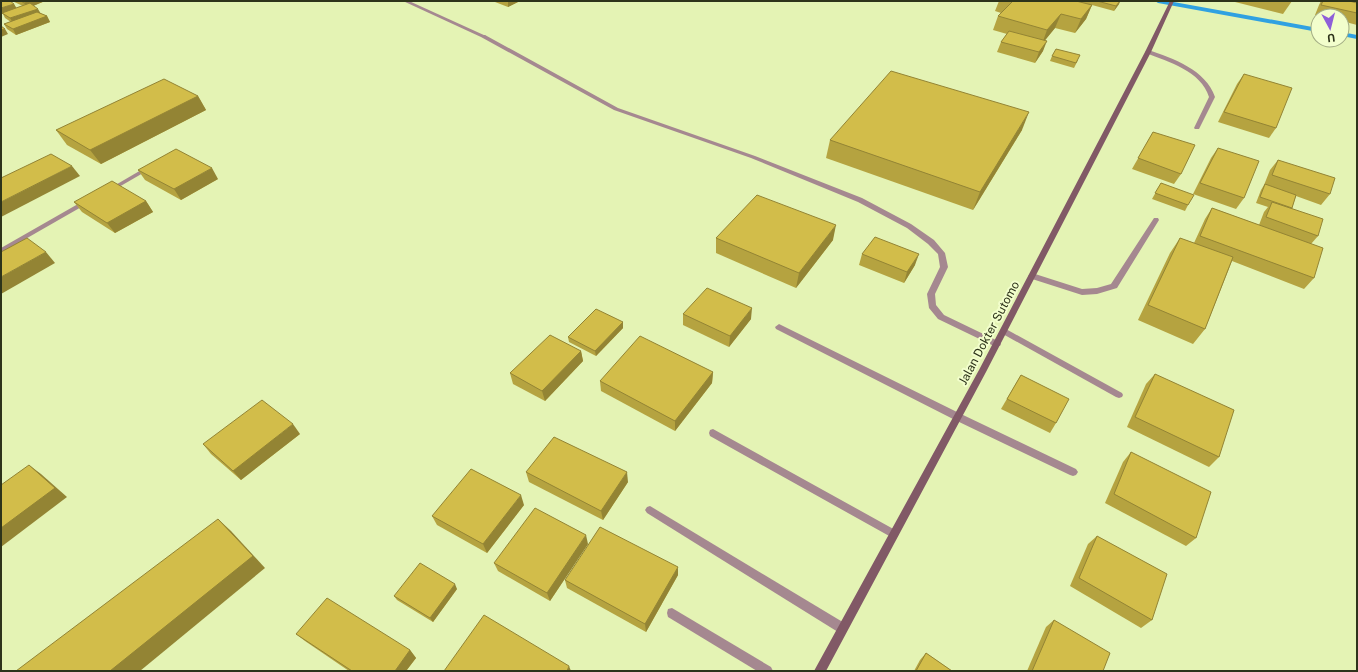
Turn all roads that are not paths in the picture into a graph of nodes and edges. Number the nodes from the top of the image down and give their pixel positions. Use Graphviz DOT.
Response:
graph roads {
  1 [pos="406,1"];
  2 [pos="1172,1"];
  3 [pos="1148,52"];
  4 [pos="1197,128"];
  5 [pos="152,166"];
  6 [pos="104,193"];
  7 [pos="90,201"];
  8 [pos="1156,220"];
  9 [pos="1,251"];
  10 [pos="1032,276"];
  11 [pos="779,328"];
  12 [pos="1004,331"];
  13 [pos="997,344"];
  14 [pos="1119,395"];
  15 [pos="958,417"];
  16 [pos="713,433"];
  17 [pos="1073,472"];
  18 [pos="650,510"];
  19 [pos="894,534"];
  20 [pos="672,613"];
  21 [pos="842,628"];
  22 [pos="767,671"];
  23 [pos="820,671"];
  1 -- 13 [label="street"];
  2 -- 3 [label="street, Jalan Dokter Sutomo"];
  3 -- 4 [label="street"];
  3 -- 10 [label="street, Jalan Dokter Sutomo"];
  5 -- 6 [label="street"];
  7 -- 9 [label="street"];
  8 -- 10 [label="street"];
  10 -- 12 [label="street, Jalan Dokter Sutomo"];
  11 -- 15 [label="street"];
  12 -- 13 [label="street, Jalan Dokter Sutomo"];
  12 -- 14 [label="street"];
  13 -- 15 [label="street, Jalan Dokter Sutomo"];
  15 -- 17 [label="street"];
  15 -- 19 [label="street, Jalan Dokter Sutomo"];
  16 -- 19 [label="street"];
  18 -- 21 [label="street"];
  19 -- 21 [label="street, Jalan Dokter Sutomo"];
  20 -- 22 [label="street"];
  21 -- 23 [label="street, Jalan Dokter Sutomo"];
}
